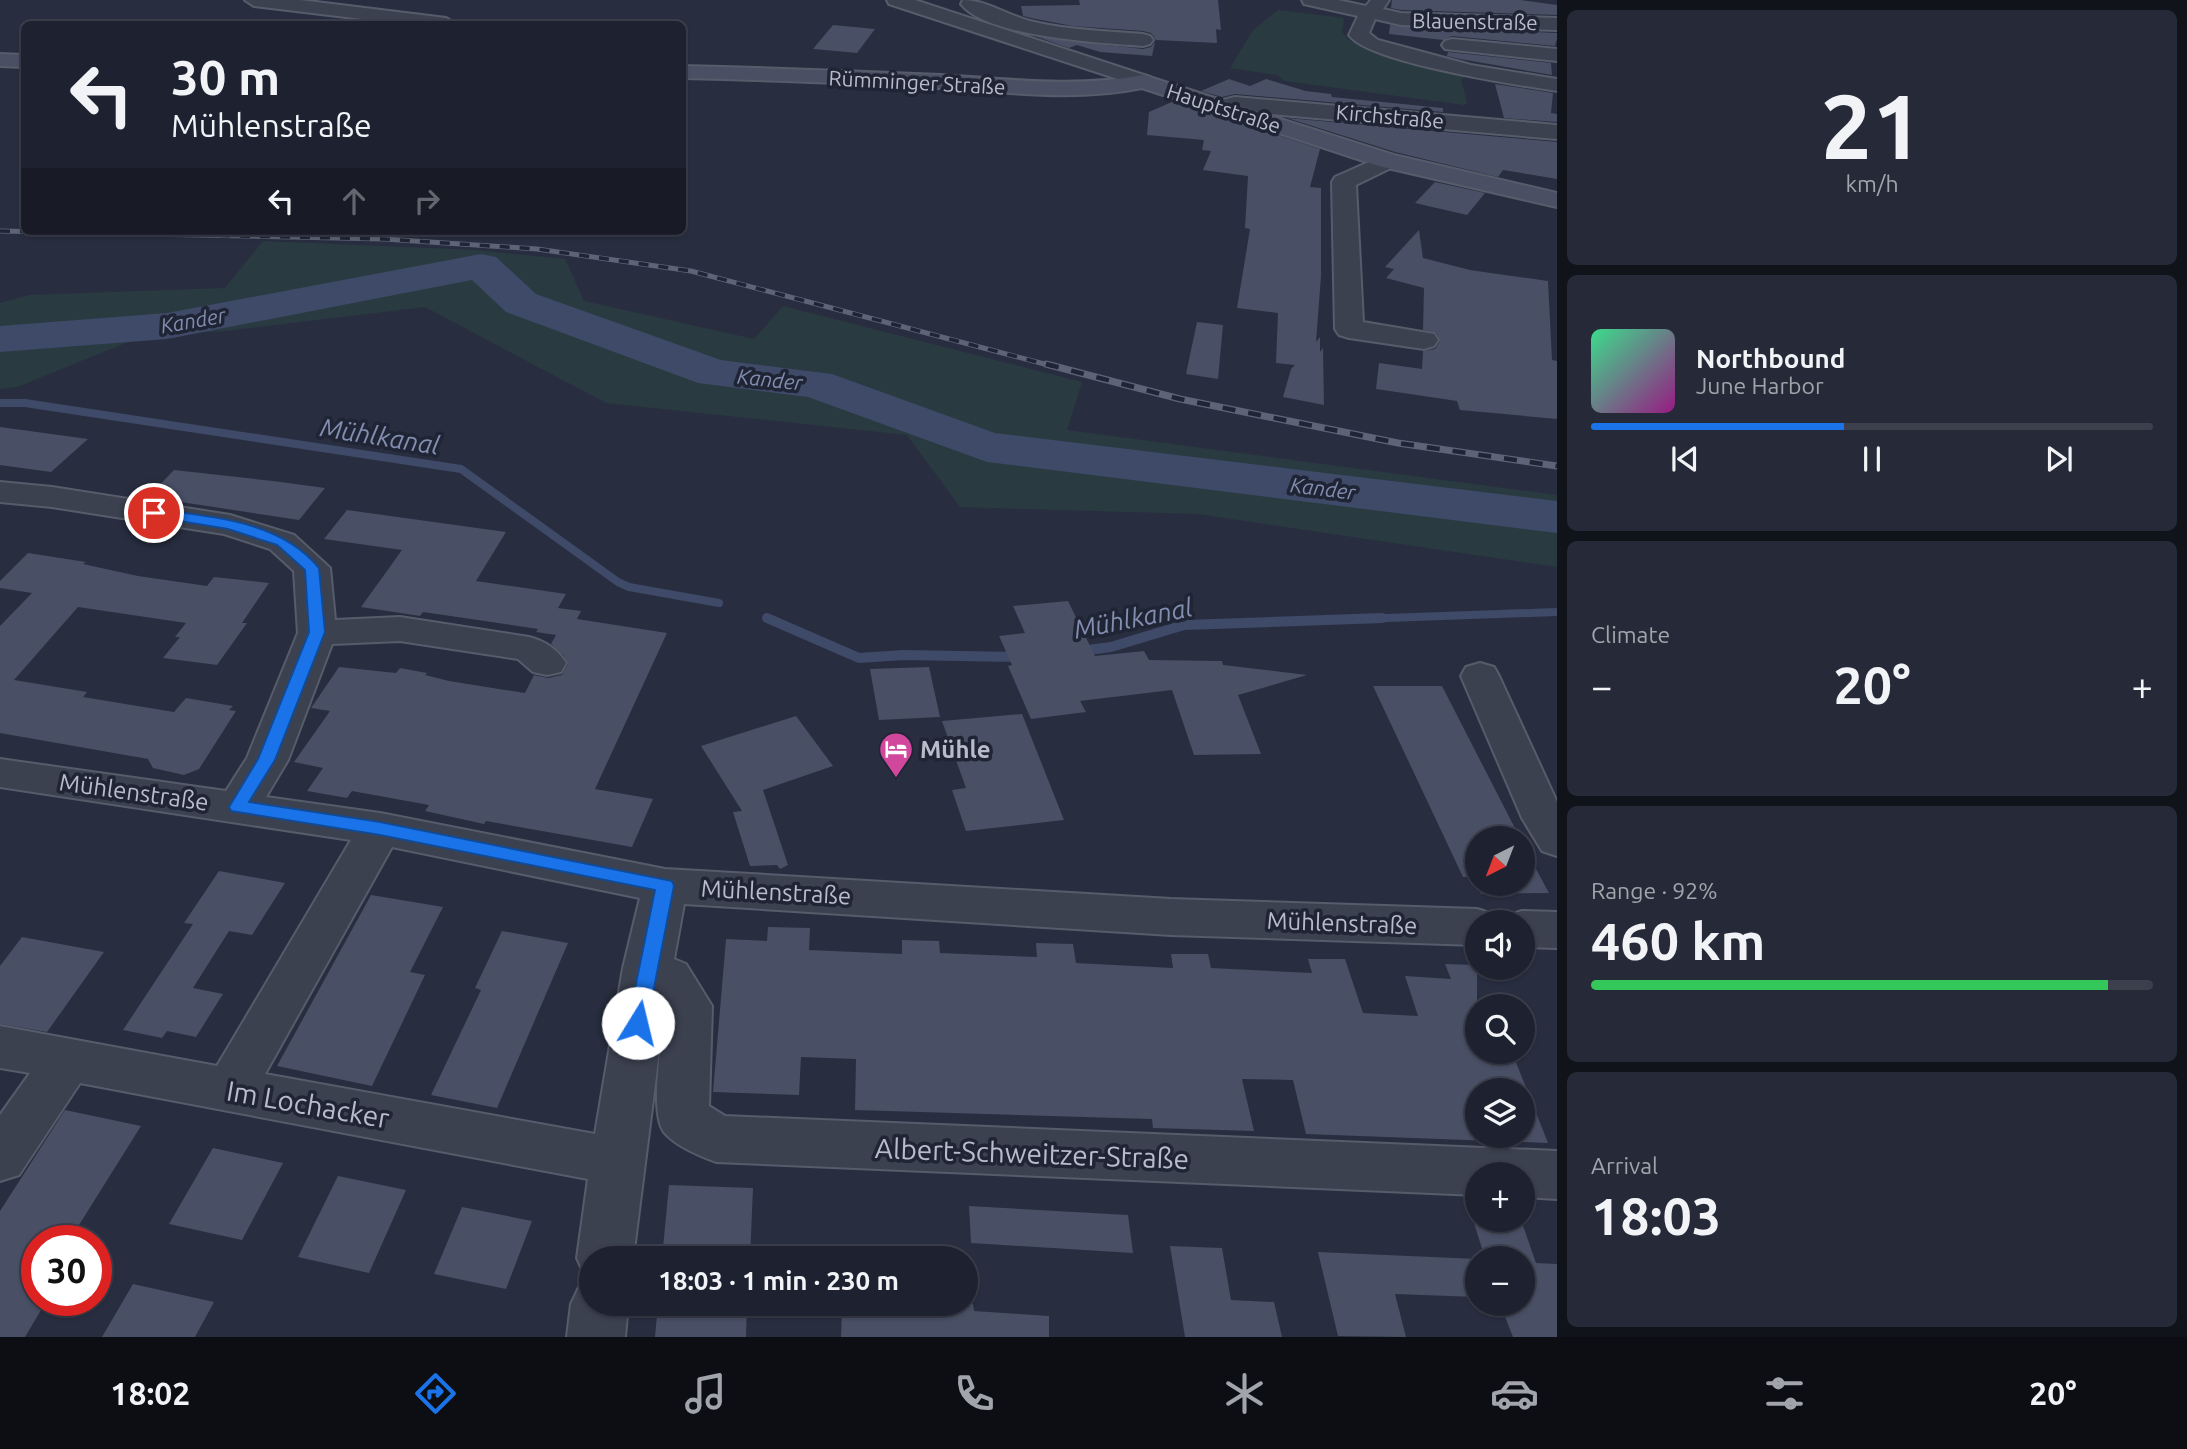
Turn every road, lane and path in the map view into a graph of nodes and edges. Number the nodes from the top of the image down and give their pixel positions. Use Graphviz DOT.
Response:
graph roads {
  1 [pos="254,0"];
  2 [pos="896,0"];
  3 [pos="1005,0"];
  4 [pos="1311,0"];
  5 [pos="970,4"];
  6 [pos="1376,7"];
  7 [pos="923,9"];
  8 [pos="422,21"];
  9 [pos="1557,23"];
  10 [pos="1359,35"];
  11 [pos="1143,40"];
  12 [pos="1557,55"];
  13 [pos="0,60"];
  14 [pos="21,61"];
  15 [pos="686,71"];
  16 [pos="1143,80"];
  17 [pos="1557,85"];
  18 [pos="1223,107"];
  19 [pos="1557,132"];
  20 [pos="1387,161"];
  21 [pos="1557,200"];
  22 [pos="1424,340"];
  23 [pos="0,492"];
  24 [pos="317,632"];
  25 [pos="547,663"];
  26 [pos="1480,676"];
  27 [pos="0,773"];
  28 [pos="238,807"];
  29 [pos="380,829"];
  30 [pos="1557,840"];
  31 [pos="665,886"];
  32 [pos="1465,927"];
  33 [pos="647,968"];
  34 [pos="0,1046"];
  35 [pos="68,1059"];
  36 [pos="230,1090"];
  37 [pos="0,1158"];
  38 [pos="616,1161"];
  39 [pos="1557,1175"];
  40 [pos="606,1246"];
  41 [pos="599,1316"];
  42 [pos="596,1337"];
  1 -- 8 [label="street"];
  2 -- 7 [label="street, Hauptstraße"];
  3 -- 5 [label="street"];
  4 -- 6 [label="street, Blauenstraße"];
  5 -- 7 [label="street"];
  5 -- 11 [label="street"];
  6 -- 9 [label="street, Blauenstraße"];
  6 -- 10 [label="street"];
  7 -- 16 [label="street, Hauptstraße"];
  10 -- 12 [label="street"];
  10 -- 17 [label="street"];
  13 -- 14 [label="main road"];
  15 -- 16 [label="main road, Rümminger Straße"];
  16 -- 18 [label="main road, Hauptstraße"];
  18 -- 19 [label="street, Kirchstraße"];
  18 -- 20 [label="main road, Hauptstraße"];
  20 -- 21 [label="main road, Hauptstraße"];
  20 -- 22 [label="street"];
  23 -- 24 [label="street"];
  24 -- 25 [label="street"];
  24 -- 28 [label="street"];
  26 -- 30 [label="street"];
  27 -- 28 [label="street, Mühlenstraße"];
  28 -- 29 [label="street, Mühlenstraße"];
  29 -- 31 [label="street, Mühlenstraße"];
  29 -- 36 [label="street"];
  31 -- 32 [label="street, Mühlenstraße"];
  31 -- 33 [label="street"];
  33 -- 38 [label="street"];
  33 -- 39 [label="street, Albert-Schweitzer-Straße"];
  34 -- 35 [label="street, Im Lochacker"];
  35 -- 36 [label="street, Im Lochacker"];
  35 -- 37 [label="street"];
  36 -- 38 [label="street, Im Lochacker"];
  38 -- 40 [label="street"];
  41 -- 42 [label="street"];
}
